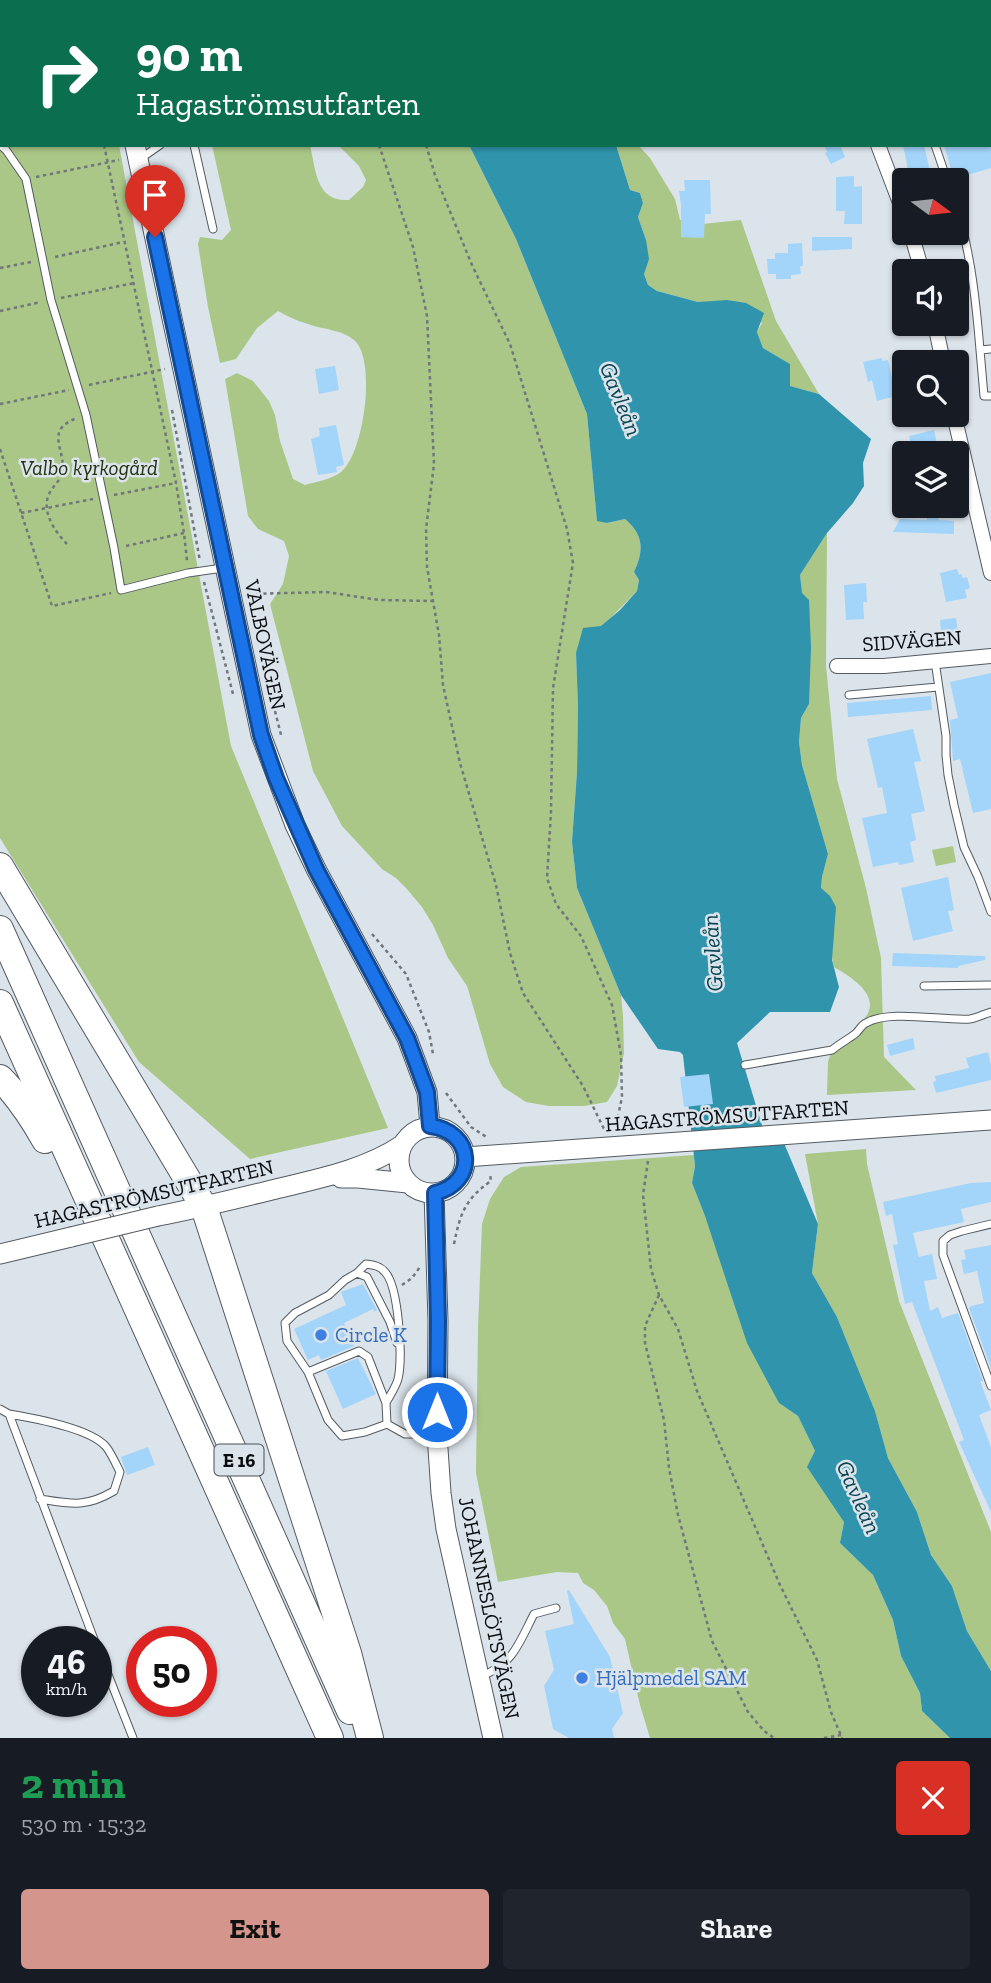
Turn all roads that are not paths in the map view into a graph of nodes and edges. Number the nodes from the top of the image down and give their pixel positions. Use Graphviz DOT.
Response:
graph roads {
  1 [pos="2,147"];
  2 [pos="154,147"];
  3 [pos="194,147"];
  4 [pos="879,147"];
  5 [pos="936,147"];
  6 [pos="133,154"];
  7 [pos="943,168"];
  8 [pos="892,182"];
  9 [pos="213,229"];
  10 [pos="968,245"];
  11 [pos="991,349"];
  12 [pos="980,350"];
  13 [pos="991,396"];
  14 [pos="957,427"];
  15 [pos="988,546"];
  16 [pos="225,568"];
  17 [pos="991,573"];
  18 [pos="991,656"];
  19 [pos="935,661"];
  20 [pos="837,666"];
  21 [pos="938,687"];
  22 [pos="849,695"];
  23 [pos="0,866"];
  24 [pos="991,912"];
  25 [pos="0,929"];
  26 [pos="991,985"];
  27 [pos="924,986"];
  28 [pos="0,1003"];
  29 [pos="991,1012"];
  30 [pos="744,1065"];
  31 [pos="0,1078"];
  32 [pos="991,1121"];
  33 [pos="430,1126"];
  34 [pos="402,1145"];
  35 [pos="466,1157"];
  36 [pos="319,1179"];
  37 [pos="408,1183"];
  38 [pos="435,1193"];
  39 [pos="204,1207"];
  40 [pos="991,1224"];
  41 [pos="0,1254"];
  42 [pos="357,1273"];
  43 [pos="121,1276"];
  44 [pos="401,1357"];
  45 [pos="308,1372"];
  46 [pos="991,1386"];
  47 [pos="386,1403"];
  48 [pos="0,1409"];
  49 [pos="9,1415"];
  50 [pos="387,1424"];
  51 [pos="437,1434"];
  52 [pos="40,1499"];
  53 [pos="556,1608"];
  54 [pos="89,1626"];
  55 [pos="480,1677"];
  56 [pos="112,1684"];
  57 [pos="133,1738"];
  58 [pos="330,1738"];
  59 [pos="362,1738"];
  60 [pos="370,1738"];
  61 [pos="492,1738"];
  1 -- 16 [label="lane"];
  2 -- 6 [label="lane"];
  3 -- 9 [label="lane"];
  4 -- 8 [label="street"];
  5 -- 7 [label="lane"];
  6 -- 16 [label="main road, VALBOVÄGEN"];
  10 -- 12 [label="lane"];
  11 -- 12 [label="lane"];
  12 -- 13 [label="lane"];
  14 -- 15 [label="street"];
  15 -- 17 [label="street"];
  16 -- 33 [label="main road, VALBOVÄGEN"];
  18 -- 19 [label="street, SIDVÄGEN"];
  19 -- 20 [label="street, SIDVÄGEN"];
  19 -- 21 [label="lane"];
  21 -- 22 [label="lane"];
  21 -- 24 [label="lane"];
  23 -- 39 [label="highway"];
  25 -- 59 [label="highway, E 16"];
  26 -- 27 [label="lane"];
  28 -- 43 [label="highway, E 16"];
  29 -- 30 [label="lane"];
  31 -- 43 [label="highway"];
  32 -- 35 [label="main road, HAGASTRÖMSUTFARTEN"];
  33 -- 34 [label="main road, HAGASTRÖMSUTFARTEN"];
  33 -- 35 [label="main road"];
  34 -- 36 [label="main road, HAGASTRÖMSUTFARTEN"];
  34 -- 37 [label="main road"];
  35 -- 38 [label="main road"];
  36 -- 37 [label="main road, HAGASTRÖMSUTFARTEN"];
  36 -- 39 [label="main road, HAGASTRÖMSUTFARTEN"];
  37 -- 38 [label="main road, HAGASTRÖMSUTFARTEN"];
  38 -- 51 [label="main road, JOHANNESLÖTSVÄGEN"];
  39 -- 41 [label="main road, HAGASTRÖMSUTFARTEN, bridge"];
  39 -- 60 [label="highway"];
  40 -- 46 [label="lane"];
  42 -- 44 [label="lane"];
  42 -- 44 [label="lane"];
  42 -- 45 [label="lane"];
  43 -- 58 [label="highway, E 16"];
  44 -- 47 [label="lane"];
  45 -- 47 [label="lane"];
  45 -- 50 [label="lane"];
  47 -- 50 [label="lane"];
  48 -- 49 [label="lane"];
  49 -- 52 [label="lane"];
  49 -- 52 [label="lane"];
  50 -- 51 [label="lane"];
  51 -- 55 [label="main road, JOHANNESLÖTSVÄGEN"];
  52 -- 54 [label="lane"];
  53 -- 55 [label="lane"];
  55 -- 61 [label="main road, JOHANNESLÖTSVÄGEN"];
  56 -- 57 [label="lane"];
}
